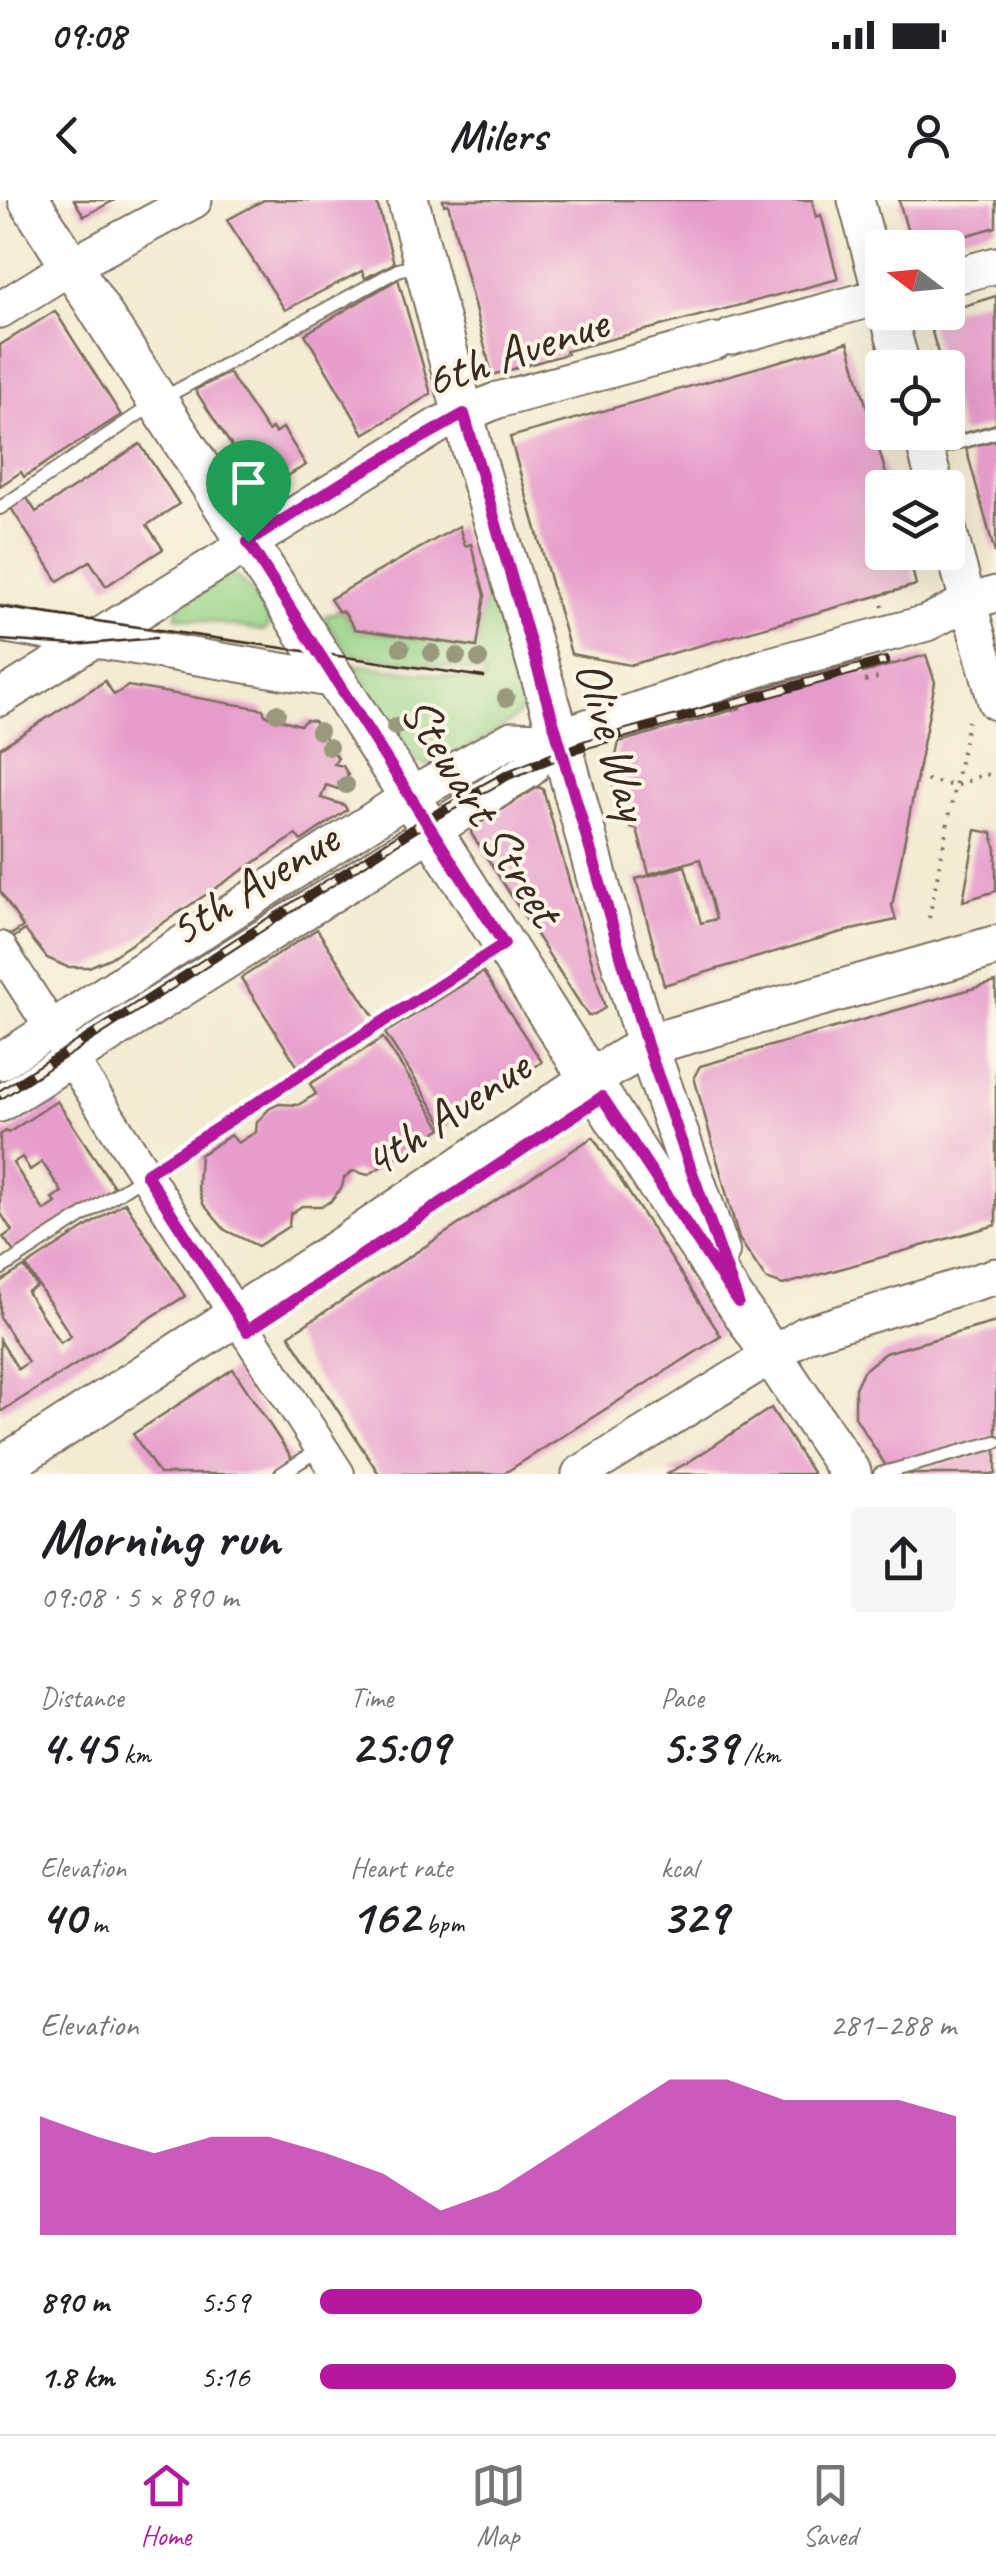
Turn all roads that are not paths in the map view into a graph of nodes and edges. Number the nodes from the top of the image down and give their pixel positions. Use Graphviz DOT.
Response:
graph roads {
  1 [pos="29,200"];
  2 [pos="194,200"];
  3 [pos="408,200"];
  4 [pos="856,200"];
  5 [pos="865,233"];
  6 [pos="425,264"];
  7 [pos="996,265"];
  8 [pos="71,266"];
  9 [pos="965,273"];
  10 [pos="865,301"];
  11 [pos="0,310"];
  12 [pos="158,401"];
  13 [pos="464,414"];
  14 [pos="996,432"];
  15 [pos="965,436"];
  16 [pos="4,505"];
  17 [pos="248,542"];
  18 [pos="965,564"];
  19 [pos="982,598"];
  20 [pos="0,624"];
  21 [pos="90,640"];
  22 [pos="336,680"];
  23 [pos="0,698"];
  24 [pos="982,712"];
  25 [pos="554,737"];
  26 [pos="421,813"];
  27 [pos="504,944"];
  28 [pos="996,946"];
  29 [pos="0,948"];
  30 [pos="62,1043"];
  31 [pos="647,1045"];
  32 [pos="0,1062"];
  33 [pos="590,1079"];
  34 [pos="0,1104"];
  35 [pos="146,1174"];
  36 [pos="0,1269"];
  37 [pos="996,1276"];
  38 [pos="738,1302"];
  39 [pos="237,1315"];
  40 [pos="772,1354"];
  41 [pos="996,1442"];
  42 [pos="330,1461"];
  43 [pos="0,1468"];
  44 [pos="859,1472"];
  45 [pos="281,1474"];
  46 [pos="580,1474"];
  1 -- 8 [label="main road, Stewart Street"];
  2 -- 8 [label="main road"];
  3 -- 6 [label="main road, Olive Way"];
  4 -- 5 [label="main road"];
  6 -- 12 [label="lane"];
  6 -- 13 [label="main road, Olive Way"];
  7 -- 9 [label="main road"];
  8 -- 11 [label="main road"];
  8 -- 12 [label="main road, Stewart Street"];
  10 -- 13 [label="main road, 6th Avenue"];
  12 -- 16 [label="lane"];
  12 -- 17 [label="main road, Stewart Street"];
  13 -- 17 [label="main road, 6th Avenue"];
  13 -- 25 [label="main road, Olive Way"];
  14 -- 15 [label="lane"];
  17 -- 21 [label="main road, 6th Avenue"];
  17 -- 22 [label="main road, Stewart Street"];
  18 -- 19 [label="main road"];
  19 -- 24 [label="main road"];
  19 -- 25 [label="main road"];
  20 -- 21 [label="main road"];
  21 -- 22 [label="main road"];
  21 -- 23 [label="main road, 6th Avenue"];
  22 -- 26 [label="main road, Stewart Street"];
  25 -- 26 [label="main road, 5th Avenue"];
  25 -- 31 [label="main road, Olive Way"];
  26 -- 27 [label="main road, Stewart Street"];
  26 -- 30 [label="main road, 5th Avenue"];
  27 -- 33 [label="main road, Stewart Street"];
  27 -- 35 [label="lane"];
  28 -- 31 [label="main road, 4th Avenue"];
  29 -- 30 [label="street"];
  30 -- 32 [label="main road, 5th Avenue"];
  30 -- 34 [label="main road, 5th Avenue"];
  30 -- 35 [label="street"];
  31 -- 33 [label="main road, 4th Avenue"];
  31 -- 38 [label="main road, Olive Way"];
  33 -- 38 [label="main road, Stewart Street"];
  33 -- 39 [label="main road, 4th Avenue"];
  35 -- 36 [label="lane"];
  35 -- 39 [label="street"];
  37 -- 40 [label="main road"];
  38 -- 40 [label="main road, Stewart Street"];
  39 -- 42 [label="street"];
  39 -- 43 [label="main road, 4th Avenue"];
  40 -- 44 [label="main road, Stewart Street"];
  40 -- 46 [label="main road"];
  41 -- 44 [label="lane"];
  42 -- 45 [label="lane"];
}
